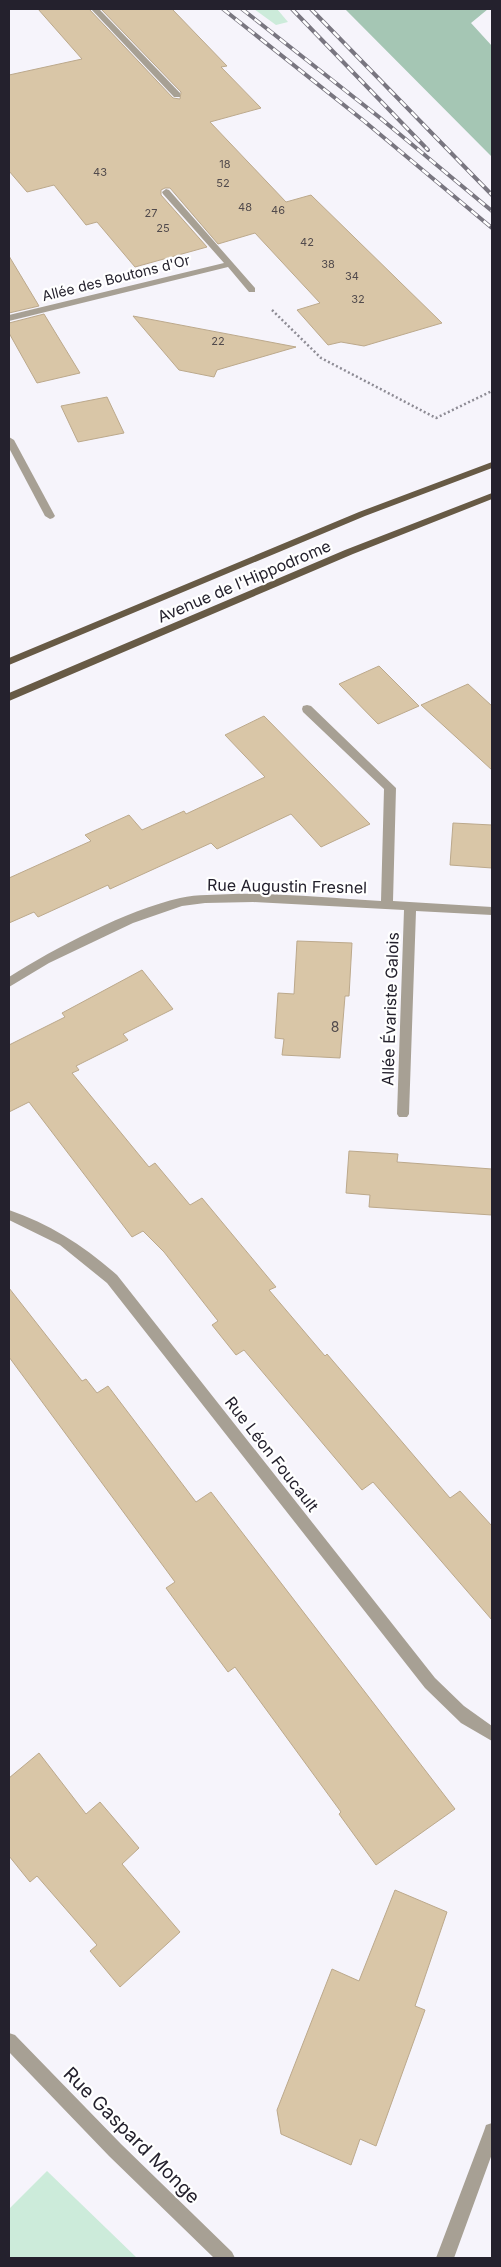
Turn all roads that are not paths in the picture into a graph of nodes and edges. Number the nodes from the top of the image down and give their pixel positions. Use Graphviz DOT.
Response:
graph roads {
  1 [pos="95,9"];
  2 [pos="178,95"];
  3 [pos="166,192"];
  4 [pos="230,264"];
  5 [pos="252,290"];
  6 [pos="9,318"];
  7 [pos="9,440"];
  8 [pos="492,465"];
  9 [pos="492,496"];
  10 [pos="50,516"];
  11 [pos="9,662"];
  12 [pos="9,697"];
  13 [pos="307,709"];
  14 [pos="387,905"];
  15 [pos="410,906"];
  16 [pos="492,910"];
  17 [pos="9,983"];
  18 [pos="402,1114"];
  19 [pos="9,1215"];
  20 [pos="492,1734"];
  21 [pos="9,2041"];
  22 [pos="492,2130"];
  23 [pos="226,2258"];
  24 [pos="445,2258"];
  1 -- 2 [label="street"];
  3 -- 4 [label="street, Allée des Boutons d'Or"];
  4 -- 5 [label="street, Allée des Boutons d'Or"];
  4 -- 6 [label="street, Allée des Boutons d'Or"];
  7 -- 10 [label="street"];
  8 -- 11 [label="main road, Avenue de l'Hippodrome"];
  9 -- 12 [label="main road, Avenue de l'Hippodrome"];
  13 -- 14 [label="street"];
  14 -- 15 [label="street, Rue Augustin Fresnel"];
  14 -- 17 [label="street, Rue Augustin Fresnel"];
  15 -- 16 [label="street, Rue Augustin Fresnel"];
  15 -- 18 [label="street, Allée Évariste Galois"];
  19 -- 20 [label="street, Rue Léon Foucault"];
  21 -- 23 [label="street, Rue Gaspard Monge"];
  22 -- 24 [label="street"];
}
